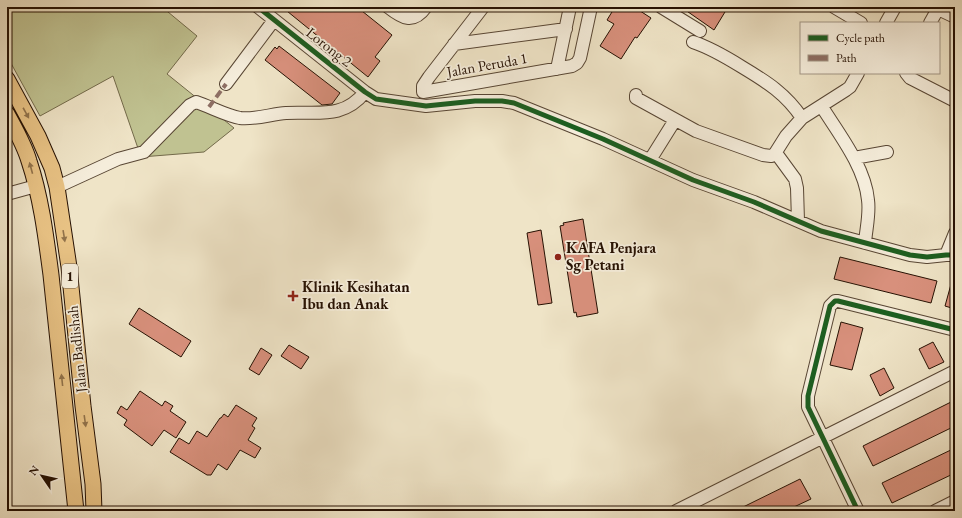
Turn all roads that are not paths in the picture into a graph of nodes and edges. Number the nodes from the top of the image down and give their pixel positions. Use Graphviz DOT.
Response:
graph roads {
  1 [pos="258,7"];
  2 [pos="388,7"];
  3 [pos="426,7"];
  4 [pos="483,7"];
  5 [pos="570,7"];
  6 [pos="591,7"];
  7 [pos="661,7"];
  8 [pos="834,7"];
  9 [pos="895,7"];
  10 [pos="937,8"];
  11 [pos="955,17"];
  12 [pos="274,20"];
  13 [pos="859,22"];
  14 [pos="887,22"];
  15 [pos="930,22"];
  16 [pos="566,29"];
  17 [pos="700,32"];
  18 [pos="693,42"];
  19 [pos="454,44"];
  20 [pos="557,69"];
  21 [pos="857,74"];
  22 [pos="907,74"];
  23 [pos="7,79"];
  24 [pos="226,84"];
  25 [pos="365,92"];
  26 [pos="636,95"];
  27 [pos="955,101"];
  28 [pos="822,107"];
  29 [pos="7,114"];
  30 [pos="802,118"];
  31 [pos="675,120"];
  32 [pos="887,152"];
  33 [pos="776,153"];
  34 [pos="854,158"];
  35 [pos="650,160"];
  36 [pos="36,186"];
  37 [pos="56,187"];
  38 [pos="7,194"];
  39 [pos="798,221"];
  40 [pos="955,233"];
  41 [pos="865,242"];
  42 [pos="950,255"];
  43 [pos="955,330"];
  44 [pos="955,371"];
  45 [pos="822,438"];
  46 [pos="955,502"];
  47 [pos="76,511"];
  48 [pos="94,511"];
  49 [pos="676,511"];
  50 [pos="858,511"];
  51 [pos="935,511"];
  1 -- 12 [label="street, Lorong 2"];
  2 -- 3 [label="street"];
  4 -- 19 [label="street"];
  5 -- 16 [label="street"];
  6 -- 20 [label="street, Jalan Peruda 1"];
  7 -- 17 [label="street"];
  8 -- 13 [label="street"];
  9 -- 14 [label="street"];
  10 -- 11 [label="street"];
  10 -- 15 [label="street"];
  12 -- 24 [label="street"];
  12 -- 25 [label="street, Lorong 2"];
  16 -- 19 [label="street"];
  16 -- 20 [label="street"];
  18 -- 30 [label="street"];
  19 -- 20 [label="street, Jalan Peruda 1"];
  21 -- 28 [label="street"];
  22 -- 27 [label="street"];
  23 -- 37 [label="main road, Jalan Badlishah / 1, one-way"];
  25 -- 35 [label="street"];
  25 -- 37 [label="street"];
  26 -- 31 [label="street"];
  28 -- 30 [label="street"];
  28 -- 34 [label="street"];
  36 -- 29 [label="main road, Jalan Badlishah / 1, one-way"];
  30 -- 33 [label="street"];
  31 -- 33 [label="street"];
  31 -- 35 [label="street"];
  32 -- 34 [label="street"];
  33 -- 39 [label="street"];
  34 -- 41 [label="street"];
  35 -- 39 [label="street"];
  36 -- 38 [label="street"];
  47 -- 36 [label="main road, Jalan Badlishah / 1, one-way"];
  37 -- 48 [label="main road, Jalan Badlishah / 1, one-way"];
  39 -- 41 [label="street"];
  40 -- 42 [label="street"];
  41 -- 42 [label="street"];
  43 -- 45 [label="street"];
  44 -- 45 [label="street"];
  45 -- 49 [label="street"];
  45 -- 50 [label="street"];
  46 -- 51 [label="street"];
}
